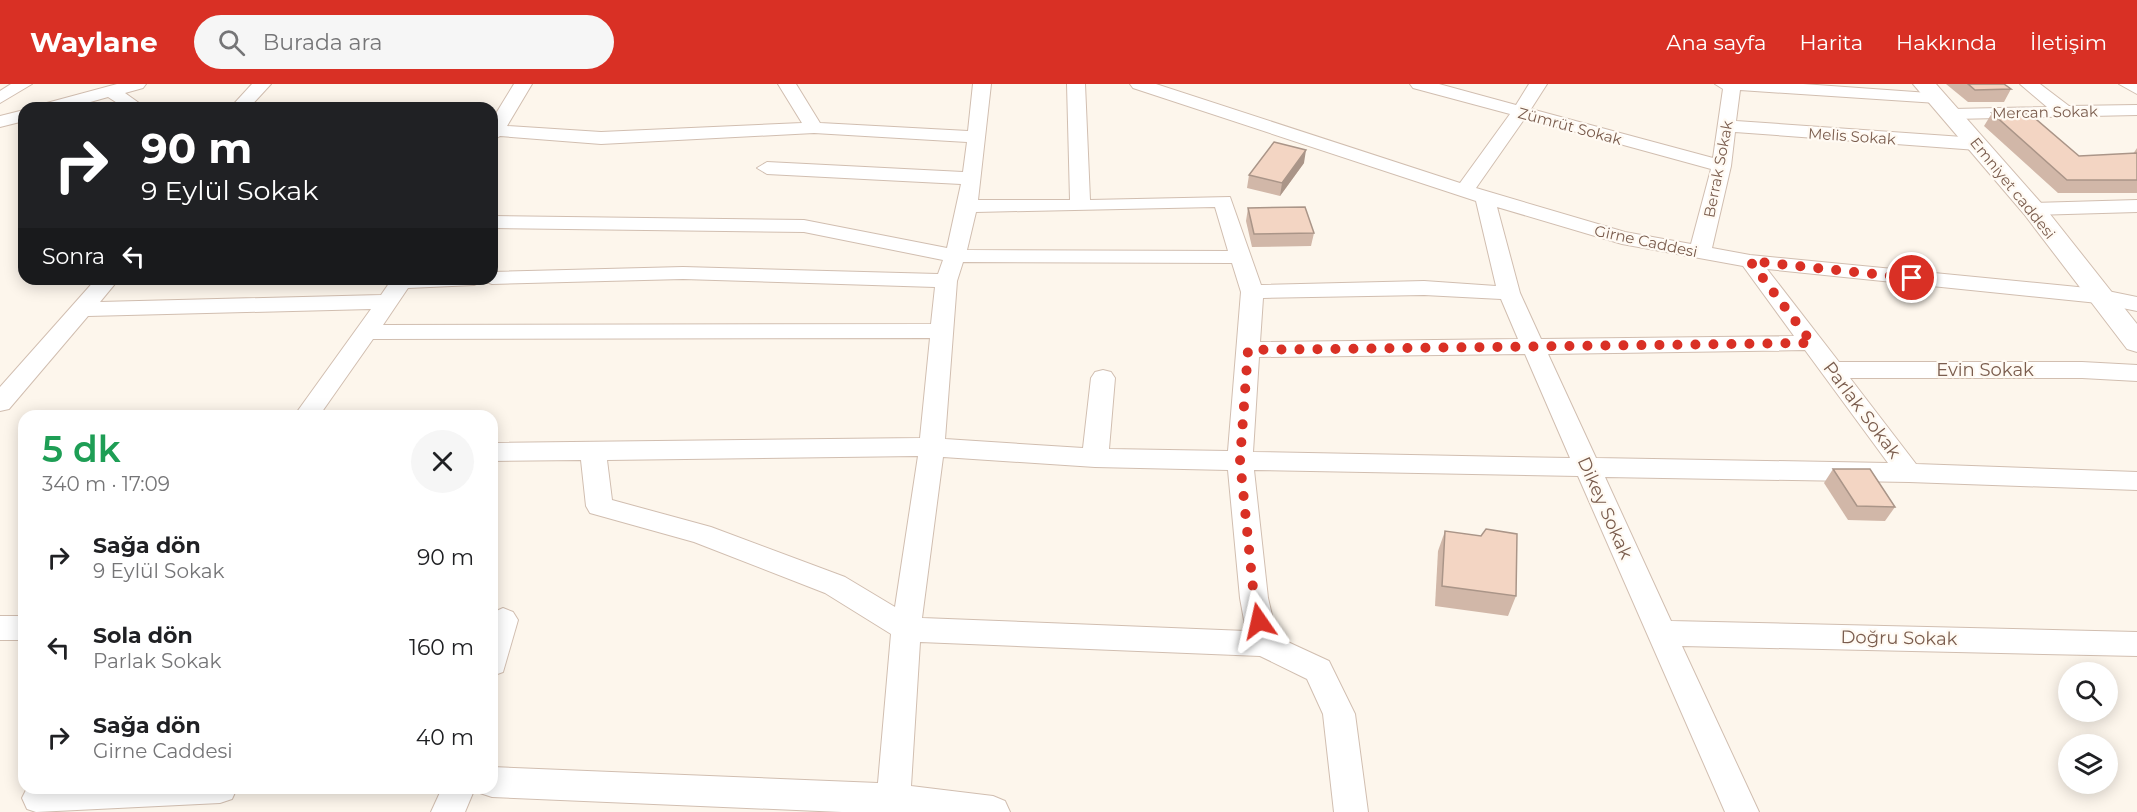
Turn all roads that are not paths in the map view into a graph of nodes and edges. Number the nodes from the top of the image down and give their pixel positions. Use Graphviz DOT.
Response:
graph roads {
  1 [pos="24,84"];
  2 [pos="137,84"];
  3 [pos="262,84"];
  4 [pos="524,84"];
  5 [pos="787,84"];
  6 [pos="982,84"];
  7 [pos="1076,84"];
  8 [pos="1139,84"];
  9 [pos="1419,84"];
  10 [pos="1538,84"];
  11 [pos="2029,84"];
  12 [pos="2128,84"];
  13 [pos="1728,85"];
  14 [pos="1167,88"];
  15 [pos="2137,89"];
  16 [pos="110,91"];
  17 [pos="0,98"];
  18 [pos="1938,99"];
  19 [pos="71,102"];
  20 [pos="127,102"];
  21 [pos="245,102"];
  22 [pos="2137,110"];
  23 [pos="2064,111"];
  24 [pos="1520,114"];
  25 [pos="18,117"];
  26 [pos="0,122"];
  27 [pos="498,124"];
  28 [pos="1726,126"];
  29 [pos="814,128"];
  30 [pos="498,132"];
  31 [pos="977,137"];
  32 [pos="1977,144"];
  33 [pos="1721,166"];
  34 [pos="767,168"];
  35 [pos="973,178"];
  36 [pos="1474,194"];
  37 [pos="970,206"];
  38 [pos="1080,206"];
  39 [pos="2137,206"];
  40 [pos="2033,209"];
  41 [pos="498,222"];
  42 [pos="1700,252"];
  43 [pos="956,256"];
  44 [pos="1241,257"];
  45 [pos="1750,261"];
  46 [pos="498,278"];
  47 [pos="946,281"];
  48 [pos="103,285"];
  49 [pos="400,285"];
  50 [pos="1252,292"];
  51 [pos="1509,293"];
  52 [pos="2098,296"];
  53 [pos="387,302"];
  54 [pos="2137,304"];
  55 [pos="82,309"];
  56 [pos="942,331"];
  57 [pos="366,332"];
  58 [pos="2137,342"];
  59 [pos="1812,343"];
  60 [pos="1533,347"];
  61 [pos="1248,350"];
  62 [pos="1832,370"];
  63 [pos="2137,373"];
  64 [pos="1103,378"];
  65 [pos="0,403"];
  66 [pos="310,410"];
  67 [pos="932,447"];
  68 [pos="498,452"];
  69 [pos="593,452"];
  70 [pos="1095,458"];
  71 [pos="1240,461"];
  72 [pos="1587,467"];
  73 [pos="1910,473"];
  74 [pos="2137,481"];
  75 [pos="503,620"];
  76 [pos="0,628"];
  77 [pos="18,628"];
  78 [pos="906,630"];
  79 [pos="1661,633"];
  80 [pos="498,640"];
  81 [pos="1264,644"];
  82 [pos="2137,644"];
  83 [pos="498,782"];
  84 [pos="121,794"];
  85 [pos="456,794"];
  86 [pos="38,799"];
  87 [pos="893,806"];
  88 [pos="448,812"];
  89 [pos="993,812"];
  90 [pos="1351,812"];
  91 [pos="1742,812"];
  1 -- 17 [label="street"];
  2 -- 16 [label="street"];
  3 -- 21 [label="street"];
  4 -- 27 [label="street"];
  5 -- 29 [label="street"];
  6 -- 31 [label="street"];
  7 -- 38 [label="street"];
  8 -- 14 [label="street, Girne Caddesi"];
  9 -- 24 [label="street, Zümrüt Sokak"];
  10 -- 24 [label="street"];
  11 -- 23 [label="street"];
  12 -- 15 [label="street"];
  13 -- 18 [label="street, Mercan Sokak"];
  13 -- 28 [label="street, Berrak Sokak"];
  14 -- 36 [label="street, Girne Caddesi"];
  16 -- 19 [label="street"];
  16 -- 20 [label="street"];
  18 -- 23 [label="street, Mercan Sokak"];
  18 -- 32 [label="street, Emniyet caddesi"];
  22 -- 23 [label="street, Mercan Sokak"];
  24 -- 33 [label="street, Zümrüt Sokak"];
  24 -- 36 [label="street"];
  25 -- 26 [label="street"];
  28 -- 32 [label="street, Melis Sokak"];
  28 -- 33 [label="street, Berrak Sokak"];
  29 -- 30 [label="street"];
  29 -- 31 [label="street"];
  31 -- 35 [label="street"];
  32 -- 40 [label="street, Emniyet caddesi"];
  33 -- 42 [label="street, Berrak Sokak"];
  34 -- 35 [label="street"];
  35 -- 37 [label="street"];
  36 -- 42 [label="street, Girne Caddesi"];
  36 -- 51 [label="street, Dikey Sokak"];
  37 -- 38 [label="street"];
  37 -- 43 [label="street"];
  38 -- 44 [label="street"];
  39 -- 40 [label="street"];
  40 -- 52 [label="street, Emniyet caddesi"];
  41 -- 43 [label="street"];
  42 -- 45 [label="street, Girne Caddesi"];
  43 -- 44 [label="street"];
  43 -- 47 [label="street"];
  44 -- 50 [label="street"];
  45 -- 52 [label="street, Girne Caddesi"];
  45 -- 59 [label="street, Parlak Sokak"];
  46 -- 47 [label="street"];
  47 -- 56 [label="street"];
  48 -- 55 [label="street"];
  49 -- 53 [label="street"];
  50 -- 51 [label="street"];
  50 -- 61 [label="street"];
  51 -- 60 [label="street, Dikey Sokak"];
  52 -- 54 [label="street, Girne Caddesi"];
  52 -- 58 [label="street"];
  53 -- 55 [label="street"];
  53 -- 57 [label="street"];
  55 -- 65 [label="street"];
  56 -- 57 [label="street"];
  56 -- 67 [label="street"];
  57 -- 66 [label="street"];
  59 -- 60 [label="street"];
  59 -- 62 [label="street, Parlak Sokak"];
  60 -- 61 [label="street"];
  60 -- 72 [label="street, Dikey Sokak"];
  61 -- 71 [label="street"];
  62 -- 63 [label="street, Evin Sokak"];
  62 -- 73 [label="street, Parlak Sokak"];
  64 -- 70 [label="street"];
  67 -- 69 [label="street"];
  67 -- 70 [label="street"];
  67 -- 78 [label="street"];
  68 -- 69 [label="street"];
  69 -- 78 [label="street"];
  70 -- 71 [label="street"];
  71 -- 72 [label="street"];
  71 -- 81 [label="street"];
  72 -- 73 [label="street"];
  72 -- 79 [label="street, Dikey Sokak"];
  73 -- 74 [label="street"];
  75 -- 80 [label="street"];
  76 -- 77 [label="street"];
  78 -- 81 [label="street"];
  78 -- 87 [label="street"];
  79 -- 82 [label="street, Doğru Sokak"];
  79 -- 91 [label="street, Dikey Sokak"];
  81 -- 90 [label="street"];
  83 -- 87 [label="street"];
  84 -- 86 [label="street"];
  85 -- 88 [label="street"];
  87 -- 89 [label="street"];
}
